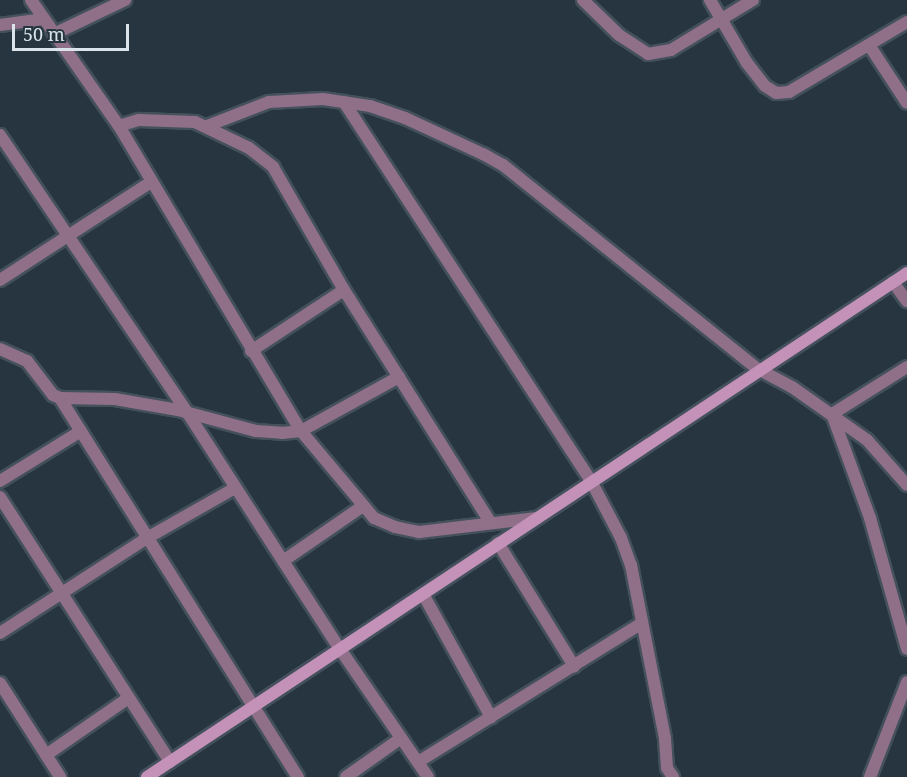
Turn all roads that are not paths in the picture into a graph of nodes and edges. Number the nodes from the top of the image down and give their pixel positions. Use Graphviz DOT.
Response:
graph roads {
  1 [pos="31,0"];
  2 [pos="125,0"];
  3 [pos="584,0"];
  4 [pos="710,0"];
  5 [pos="753,0"];
  6 [pos="44,19"];
  7 [pos="723,20"];
  8 [pos="907,22"];
  9 [pos="0,26"];
  10 [pos="54,34"];
  11 [pos="869,45"];
  12 [pos="344,102"];
  13 [pos="907,103"];
  14 [pos="119,126"];
  15 [pos="207,126"];
  16 [pos="0,135"];
  17 [pos="151,182"];
  18 [pos="68,236"];
  19 [pos="907,273"];
  20 [pos="0,280"];
  21 [pos="893,282"];
  22 [pos="344,290"];
  23 [pos="907,301"];
  24 [pos="0,349"];
  25 [pos="251,351"];
  26 [pos="907,367"];
  27 [pos="758,369"];
  28 [pos="399,377"];
  29 [pos="60,398"];
  30 [pos="189,414"];
  31 [pos="832,414"];
  32 [pos="81,431"];
  33 [pos="300,431"];
  34 [pos="0,481"];
  35 [pos="591,481"];
  36 [pos="907,485"];
  37 [pos="235,488"];
  38 [pos="0,498"];
  39 [pos="363,506"];
  40 [pos="537,518"];
  41 [pos="491,523"];
  42 [pos="147,538"];
  43 [pos="498,543"];
  44 [pos="283,561"];
  45 [pos="62,593"];
  46 [pos="423,594"];
  47 [pos="641,624"];
  48 [pos="0,633"];
  49 [pos="340,649"];
  50 [pos="907,649"];
  51 [pos="574,666"];
  52 [pos="907,682"];
  53 [pos="0,683"];
  54 [pos="128,699"];
  55 [pos="253,707"];
  56 [pos="491,717"];
  57 [pos="401,738"];
  58 [pos="46,755"];
  59 [pos="170,762"];
  60 [pos="418,762"];
  61 [pos="667,774"];
  62 [pos="151,776"];
  63 [pos="60,777"];
  64 [pos="298,777"];
  65 [pos="346,777"];
  66 [pos="428,777"];
  67 [pos="870,777"];
  1 -- 6 [label="street"];
  2 -- 10 [label="street"];
  3 -- 7 [label="street"];
  4 -- 7 [label="street"];
  5 -- 7 [label="street"];
  6 -- 9 [label="street"];
  6 -- 10 [label="street"];
  7 -- 11 [label="street"];
  8 -- 11 [label="street"];
  10 -- 14 [label="street"];
  11 -- 13 [label="street"];
  12 -- 15 [label="street"];
  12 -- 27 [label="street"];
  12 -- 35 [label="street"];
  14 -- 15 [label="street"];
  14 -- 17 [label="street"];
  15 -- 22 [label="street"];
  16 -- 18 [label="street"];
  17 -- 18 [label="street"];
  17 -- 25 [label="street"];
  18 -- 20 [label="street"];
  18 -- 30 [label="street"];
  19 -- 21 [label="street"];
  21 -- 23 [label="street"];
  21 -- 27 [label="street"];
  22 -- 25 [label="street"];
  22 -- 28 [label="street"];
  24 -- 29 [label="street"];
  25 -- 33 [label="street"];
  26 -- 31 [label="street"];
  27 -- 31 [label="street"];
  27 -- 35 [label="street"];
  28 -- 33 [label="street"];
  28 -- 41 [label="street"];
  29 -- 30 [label="street"];
  29 -- 32 [label="street"];
  30 -- 33 [label="street"];
  30 -- 37 [label="street"];
  31 -- 36 [label="street"];
  31 -- 50 [label="street"];
  32 -- 34 [label="street"];
  32 -- 42 [label="street"];
  33 -- 39 [label="street"];
  35 -- 40 [label="street"];
  35 -- 47 [label="street"];
  37 -- 42 [label="street"];
  37 -- 44 [label="street"];
  38 -- 45 [label="street"];
  39 -- 41 [label="street"];
  39 -- 44 [label="street"];
  40 -- 41 [label="street"];
  40 -- 43 [label="street"];
  42 -- 45 [label="street"];
  42 -- 55 [label="street"];
  43 -- 46 [label="street"];
  43 -- 51 [label="street"];
  44 -- 49 [label="street"];
  45 -- 48 [label="street"];
  45 -- 54 [label="street"];
  46 -- 49 [label="street"];
  46 -- 56 [label="street"];
  47 -- 51 [label="street"];
  47 -- 61 [label="street"];
  49 -- 55 [label="street"];
  49 -- 57 [label="street"];
  51 -- 56 [label="street"];
  52 -- 67 [label="street"];
  53 -- 58 [label="street"];
  54 -- 58 [label="street"];
  54 -- 59 [label="street"];
  55 -- 59 [label="street"];
  55 -- 64 [label="street"];
  56 -- 60 [label="street"];
  57 -- 60 [label="street"];
  57 -- 65 [label="street"];
  58 -- 63 [label="street"];
  59 -- 62 [label="street"];
  60 -- 66 [label="street"];
}
